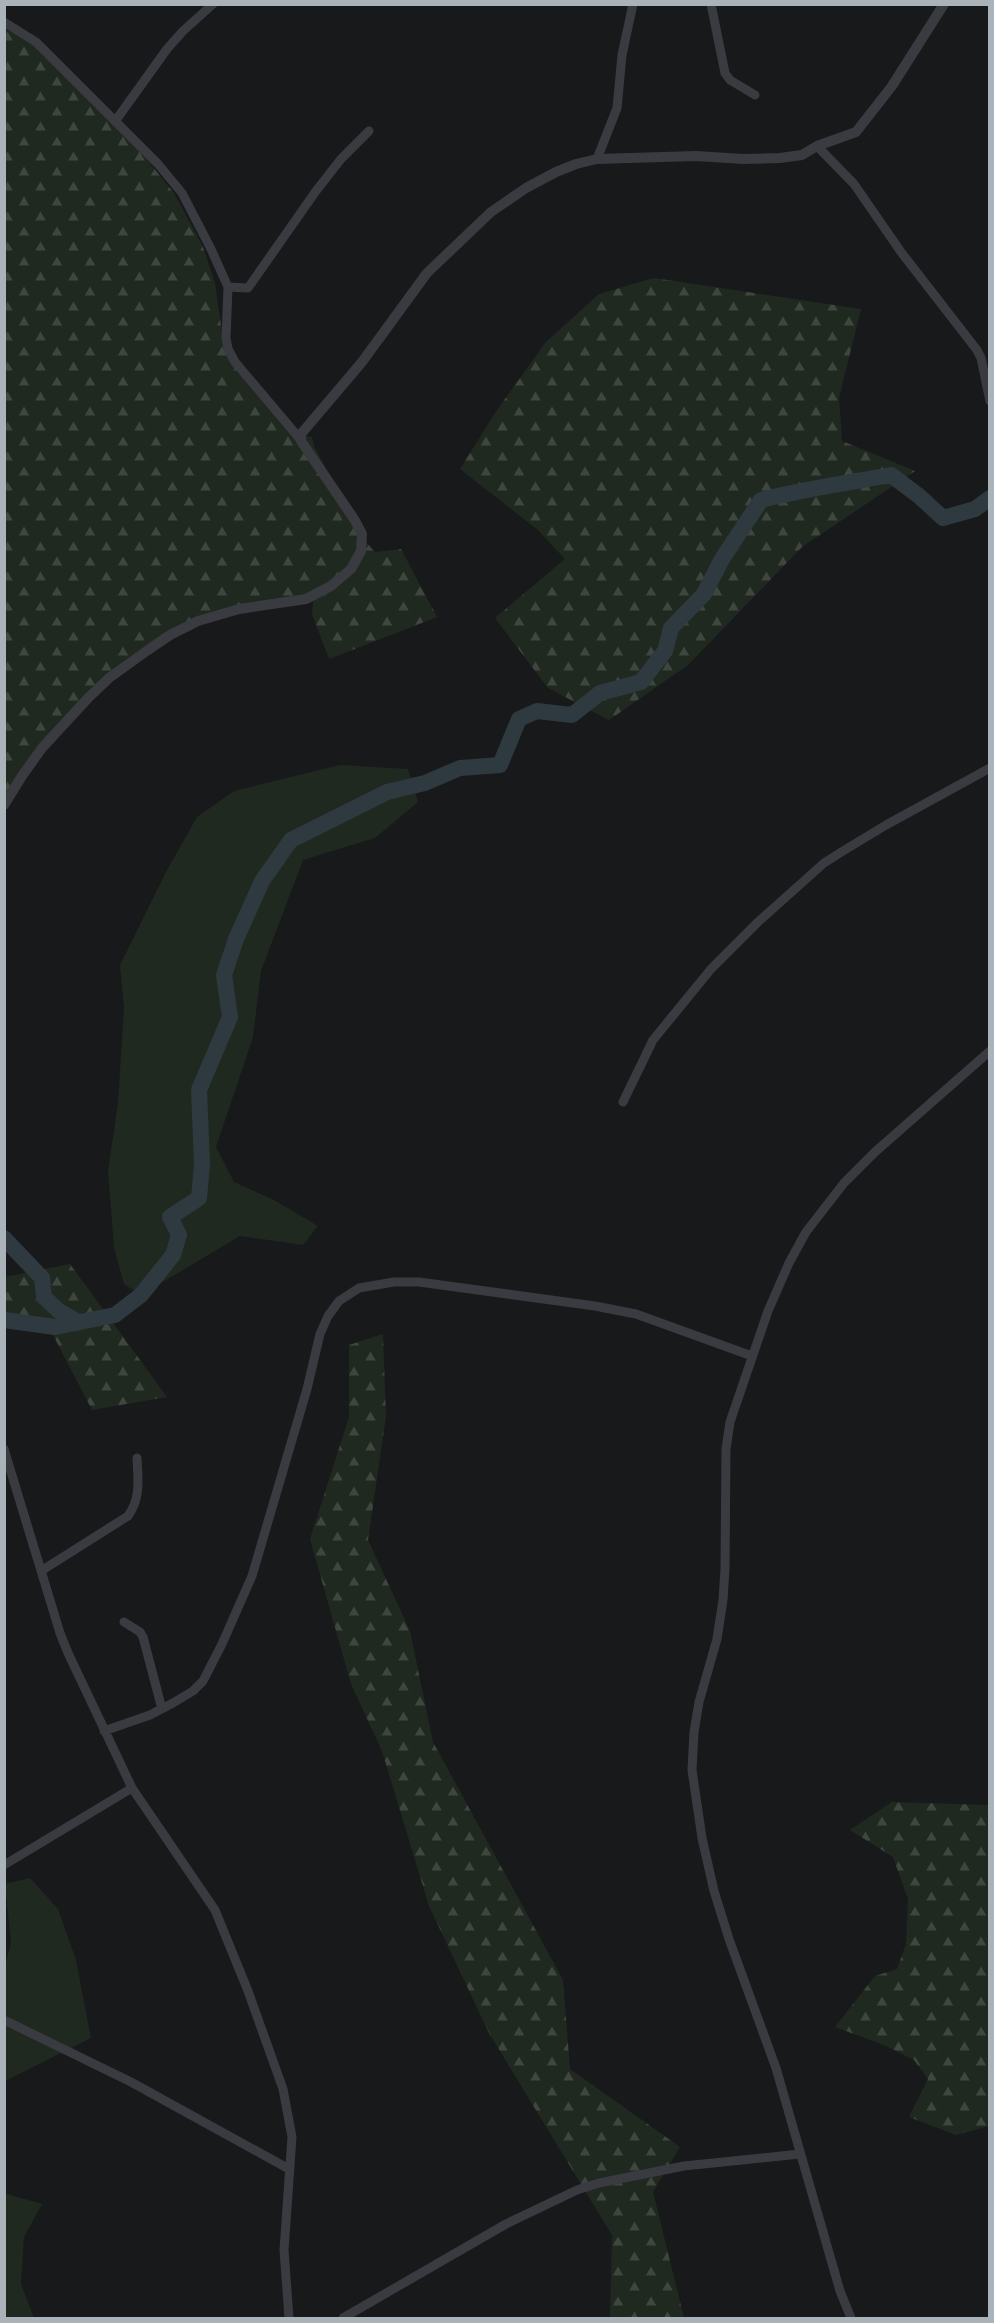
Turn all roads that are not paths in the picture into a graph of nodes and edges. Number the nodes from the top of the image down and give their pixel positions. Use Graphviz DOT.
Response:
graph roads {
  1 [pos="213,4"];
  2 [pos="633,4"];
  3 [pos="711,4"];
  4 [pos="944,4"];
  5 [pos="4,22"];
  6 [pos="755,95"];
  7 [pos="116,120"];
  8 [pos="369,131"];
  9 [pos="818,146"];
  10 [pos="597,159"];
  11 [pos="228,287"];
  12 [pos="990,401"];
  13 [pos="300,439"];
  14 [pos="990,768"];
  15 [pos="4,805"];
  16 [pos="990,1051"];
  17 [pos="623,1102"];
  18 [pos="752,1356"];
  19 [pos="4,1449"];
  20 [pos="137,1458"];
  21 [pos="41,1571"];
  22 [pos="124,1622"];
  23 [pos="162,1709"];
  24 [pos="104,1731"];
  25 [pos="132,1788"];
  26 [pos="4,1866"];
  27 [pos="4,2020"];
  28 [pos="800,2154"];
  29 [pos="290,2169"];
  30 [pos="289,2319"];
  31 [pos="343,2319"];
  32 [pos="851,2319"];
  1 -- 7 [label="street"];
  2 -- 10 [label="street"];
  3 -- 6 [label="street"];
  4 -- 9 [label="street"];
  5 -- 7 [label="street"];
  7 -- 11 [label="street"];
  8 -- 11 [label="street"];
  9 -- 10 [label="street"];
  9 -- 12 [label="street"];
  10 -- 13 [label="street"];
  11 -- 13 [label="street"];
  13 -- 15 [label="street"];
  14 -- 17 [label="street"];
  16 -- 18 [label="street"];
  18 -- 23 [label="street"];
  18 -- 28 [label="street"];
  19 -- 21 [label="street"];
  20 -- 21 [label="street"];
  21 -- 24 [label="street"];
  22 -- 23 [label="street"];
  23 -- 24 [label="street"];
  24 -- 25 [label="street"];
  25 -- 26 [label="street"];
  25 -- 29 [label="street"];
  27 -- 29 [label="street"];
  28 -- 31 [label="street"];
  28 -- 32 [label="street"];
  29 -- 30 [label="street"];
}
